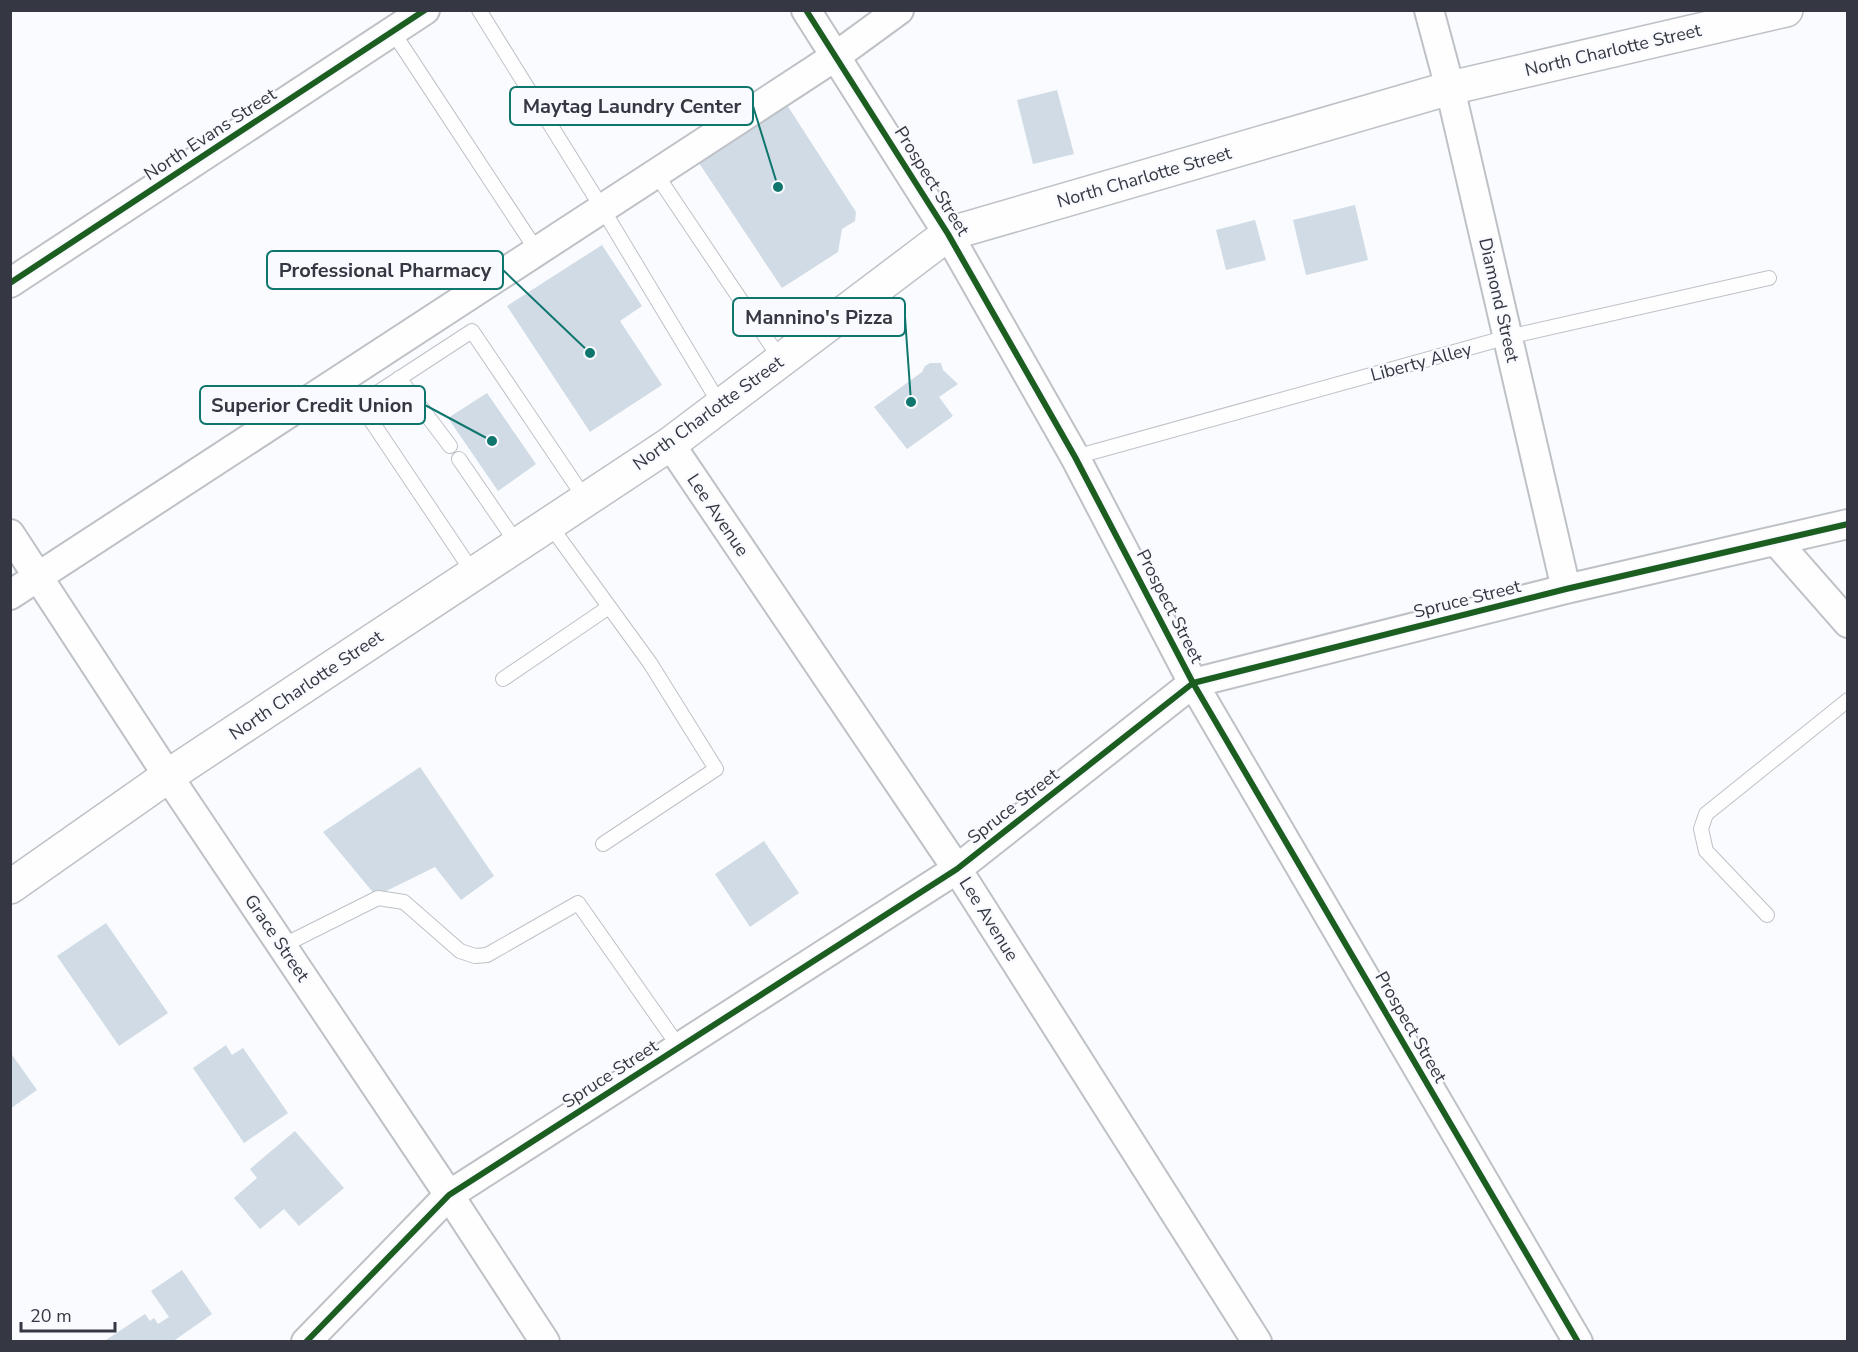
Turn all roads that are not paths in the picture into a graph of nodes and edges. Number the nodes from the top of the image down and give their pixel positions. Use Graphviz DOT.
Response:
graph roads {
  1 [pos="425,10"];
  2 [pos="479,10"];
  3 [pos="806,10"];
  4 [pos="899,10"];
  5 [pos="1429,10"];
  6 [pos="1786,10"];
  7 [pos="393,32"];
  8 [pos="836,56"];
  9 [pos="1450,88"];
  10 [pos="656,174"];
  11 [pos="602,208"];
  12 [pos="948,234"];
  13 [pos="537,251"];
  14 [pos="1769,278"];
  15 [pos="10,283"];
  16 [pos="1508,337"];
  17 [pos="781,360"];
  18 [pos="399,378"];
  19 [pos="721,406"];
  20 [pos="670,444"];
  21 [pos="450,446"];
  22 [pos="1076,457"];
  23 [pos="459,459"];
  24 [pos="586,500"];
  25 [pos="549,524"];
  26 [pos="1848,524"];
  27 [pos="10,534"];
  28 [pos="1776,541"];
  29 [pos="518,545"];
  30 [pos="474,574"];
  31 [pos="37,577"];
  32 [pos="1566,590"];
  33 [pos="10,595"];
  34 [pos="609,607"];
  35 [pos="1848,623"];
  36 [pos="503,679"];
  37 [pos="1193,683"];
  38 [pos="1848,700"];
  39 [pos="168,776"];
  40 [pos="603,844"];
  41 [pos="957,869"];
  42 [pos="10,887"];
  43 [pos="1767,915"];
  44 [pos="282,946"];
  45 [pos="679,1047"];
  46 [pos="449,1195"];
  47 [pos="306,1341"];
  48 [pos="545,1341"];
  49 [pos="1257,1341"];
  50 [pos="1578,1341"];
  1 -- 7 [label="street, North Evans Street"];
  2 -- 11 [label="lane"];
  3 -- 8 [label="street, Prospect Street"];
  4 -- 8 [label="street"];
  5 -- 9 [label="street, Diamond Street"];
  6 -- 9 [label="main road, North Charlotte Street"];
  7 -- 13 [label="lane"];
  7 -- 15 [label="street, North Evans Street"];
  8 -- 10 [label="street"];
  8 -- 12 [label="street, Prospect Street"];
  9 -- 12 [label="main road, North Charlotte Street"];
  9 -- 16 [label="street, Diamond Street"];
  10 -- 11 [label="street"];
  10 -- 17 [label="lane"];
  11 -- 13 [label="street"];
  11 -- 19 [label="lane"];
  12 -- 17 [label="main road, North Charlotte Street"];
  12 -- 22 [label="street, Prospect Street"];
  13 -- 31 [label="street"];
  14 -- 16 [label="lane, Liberty Alley"];
  16 -- 22 [label="lane, Liberty Alley"];
  16 -- 32 [label="street, Diamond Street"];
  17 -- 19 [label="main road, North Charlotte Street"];
  18 -- 21 [label="lane"];
  18 -- 24 [label="lane"];
  18 -- 30 [label="lane"];
  19 -- 20 [label="main road, North Charlotte Street"];
  20 -- 24 [label="main road, North Charlotte Street"];
  20 -- 41 [label="street, Lee Avenue"];
  22 -- 37 [label="street, Prospect Street"];
  23 -- 29 [label="lane"];
  24 -- 25 [label="main road, North Charlotte Street"];
  25 -- 29 [label="main road, North Charlotte Street"];
  25 -- 34 [label="lane"];
  26 -- 28 [label="street, Spruce Street"];
  27 -- 31 [label="street, Grace Street"];
  28 -- 32 [label="street, Spruce Street"];
  28 -- 35 [label="street"];
  29 -- 30 [label="main road, North Charlotte Street"];
  30 -- 39 [label="main road, North Charlotte Street"];
  31 -- 33 [label="street"];
  31 -- 39 [label="street, Grace Street"];
  32 -- 37 [label="street, Spruce Street"];
  34 -- 36 [label="lane"];
  34 -- 40 [label="lane"];
  37 -- 41 [label="street, Spruce Street"];
  37 -- 50 [label="street, Prospect Street"];
  38 -- 43 [label="lane"];
  39 -- 42 [label="main road, North Charlotte Street"];
  39 -- 44 [label="street, Grace Street"];
  41 -- 45 [label="street, Spruce Street"];
  41 -- 49 [label="street, Lee Avenue"];
  44 -- 45 [label="lane"];
  44 -- 46 [label="street, Grace Street"];
  45 -- 46 [label="street, Spruce Street"];
  46 -- 47 [label="street, Spruce Street"];
  46 -- 48 [label="street, Grace Street"];
}
